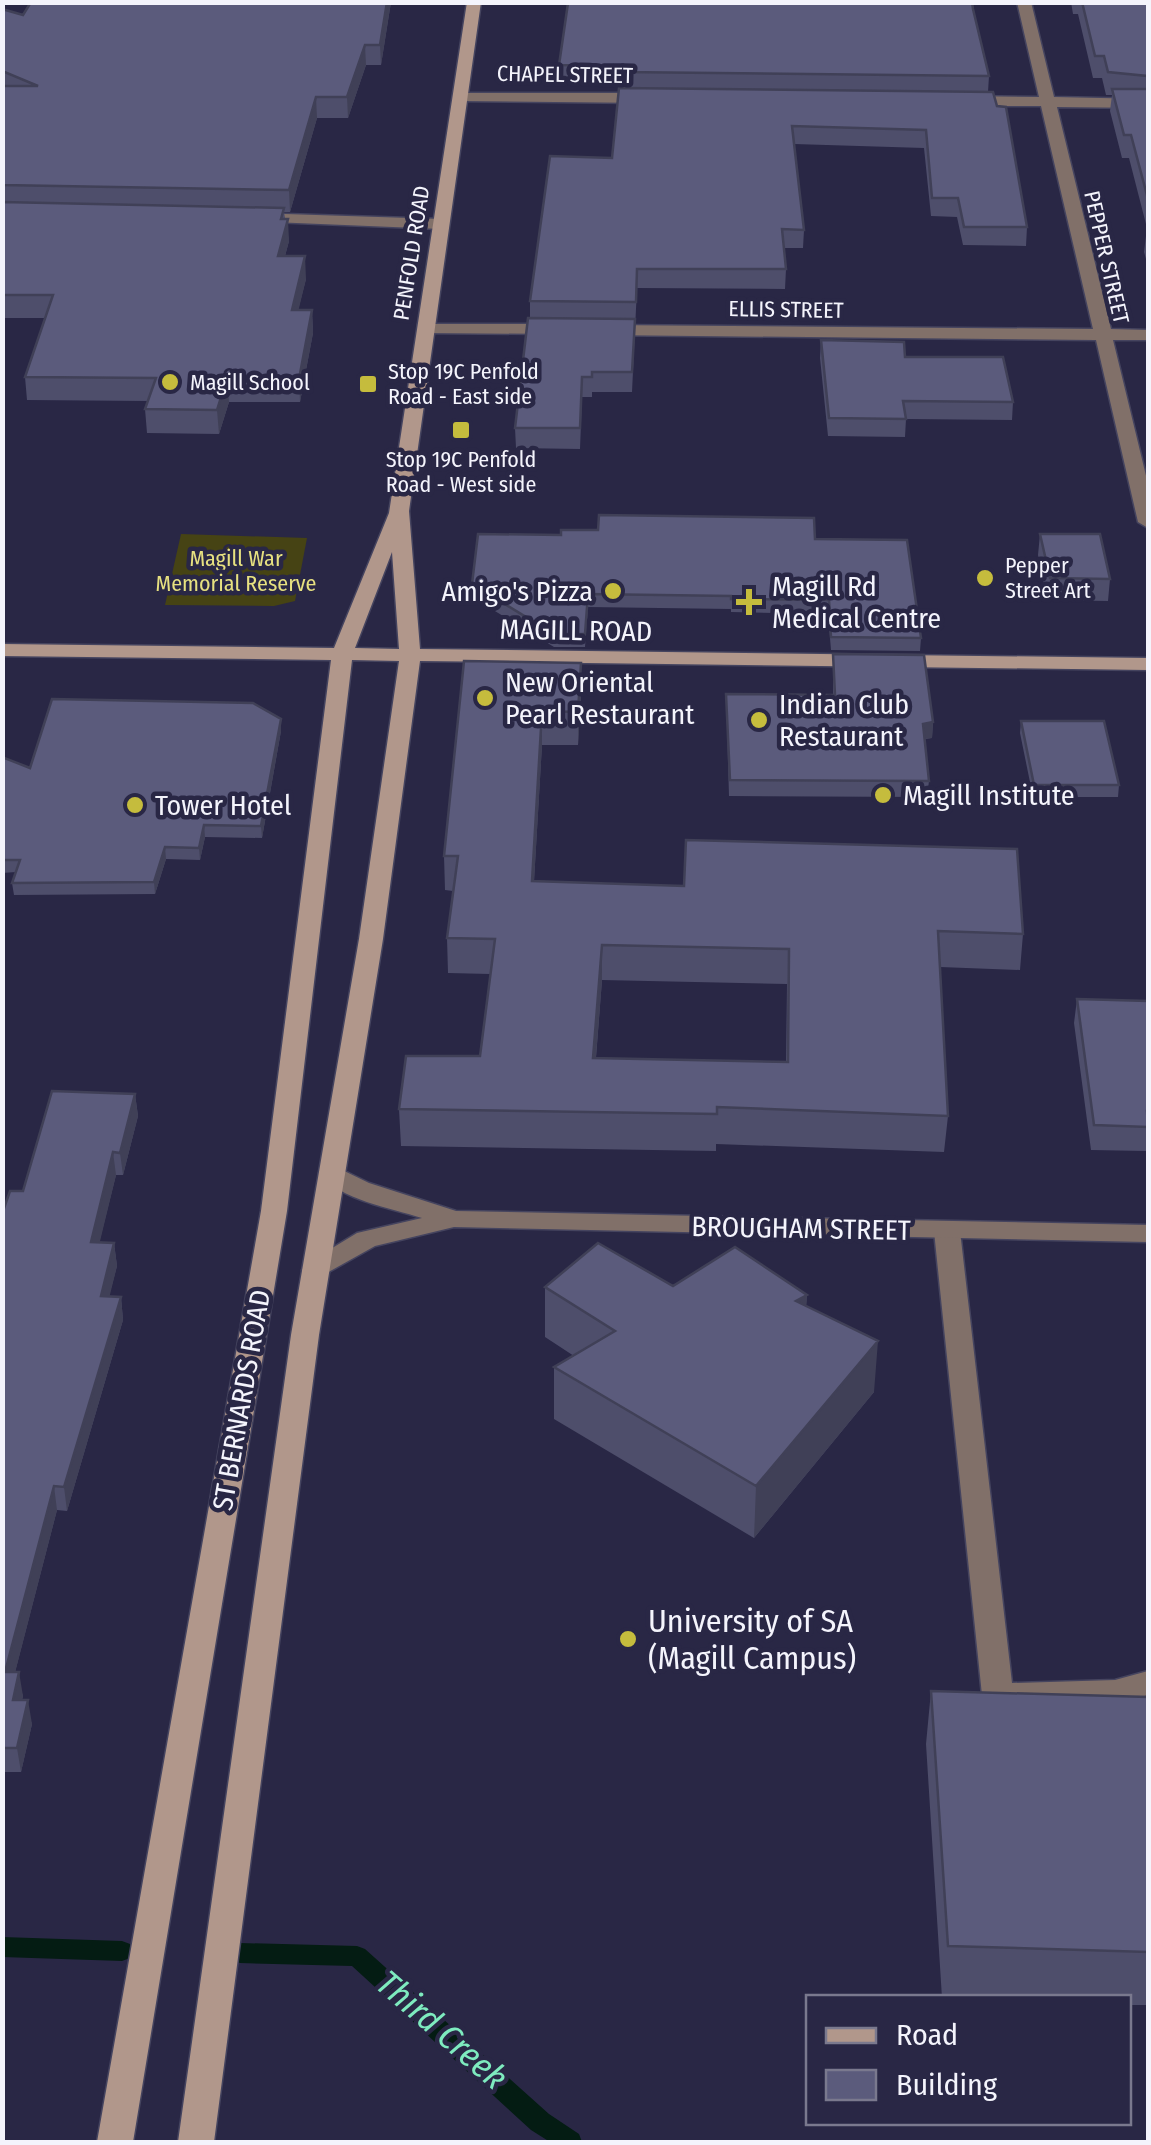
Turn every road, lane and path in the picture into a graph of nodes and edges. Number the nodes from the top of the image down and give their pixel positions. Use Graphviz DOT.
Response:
graph roads {
  1 [pos="474,2"];
  2 [pos="1024,2"];
  3 [pos="462,96"];
  4 [pos="663,98"];
  5 [pos="953,101"];
  6 [pos="1048,102"];
  7 [pos="1148,102"];
  8 [pos="238,218"];
  9 [pos="441,224"];
  10 [pos="424,328"];
  11 [pos="1102,335"];
  12 [pos="1148,335"];
  13 [pos="399,511"];
  14 [pos="1148,522"];
  15 [pos="2,650"];
  16 [pos="342,654"];
  17 [pos="410,655"];
  18 [pos="1148,664"];
  19 [pos="332,1173"];
  20 [pos="454,1219"];
  21 [pos="946,1231"];
  22 [pos="1148,1234"];
  23 [pos="316,1270"];
  24 [pos="1148,1683"];
  25 [pos="116,2142"];
  26 [pos="196,2142"];
  1 -- 3 [label="main road, PENFOLD ROAD"];
  2 -- 6 [label="street, PEPPER STREET"];
  3 -- 4 [label="street, CHAPEL STREET"];
  3 -- 9 [label="main road, PENFOLD ROAD"];
  5 -- 6 [label="street"];
  6 -- 7 [label="street"];
  6 -- 11 [label="street, PEPPER STREET"];
  8 -- 9 [label="street"];
  9 -- 10 [label="main road, PENFOLD ROAD"];
  10 -- 11 [label="street, ELLIS STREET"];
  10 -- 13 [label="main road, PENFOLD ROAD"];
  11 -- 12 [label="street, ELLIS STREET"];
  11 -- 14 [label="street, PEPPER STREET"];
  13 -- 16 [label="main road, PENFOLD ROAD"];
  13 -- 17 [label="main road, PENFOLD ROAD"];
  15 -- 16 [label="main road, MAGILL ROAD"];
  16 -- 17 [label="main road, MAGILL ROAD"];
  16 -- 25 [label="main road, ST BERNARDS ROAD"];
  17 -- 18 [label="main road, MAGILL ROAD"];
  17 -- 19 [label="main road, ST BERNARDS ROAD"];
  19 -- 20 [label="street, BROUGHAM STREET"];
  19 -- 23 [label="main road, ST BERNARDS ROAD"];
  20 -- 21 [label="street, BROUGHAM STREET"];
  20 -- 23 [label="street, BROUGHAM STREET"];
  21 -- 22 [label="street, BROUGHAM STREET"];
  21 -- 24 [label="street"];
  23 -- 26 [label="main road, ST BERNARDS ROAD"];
}
